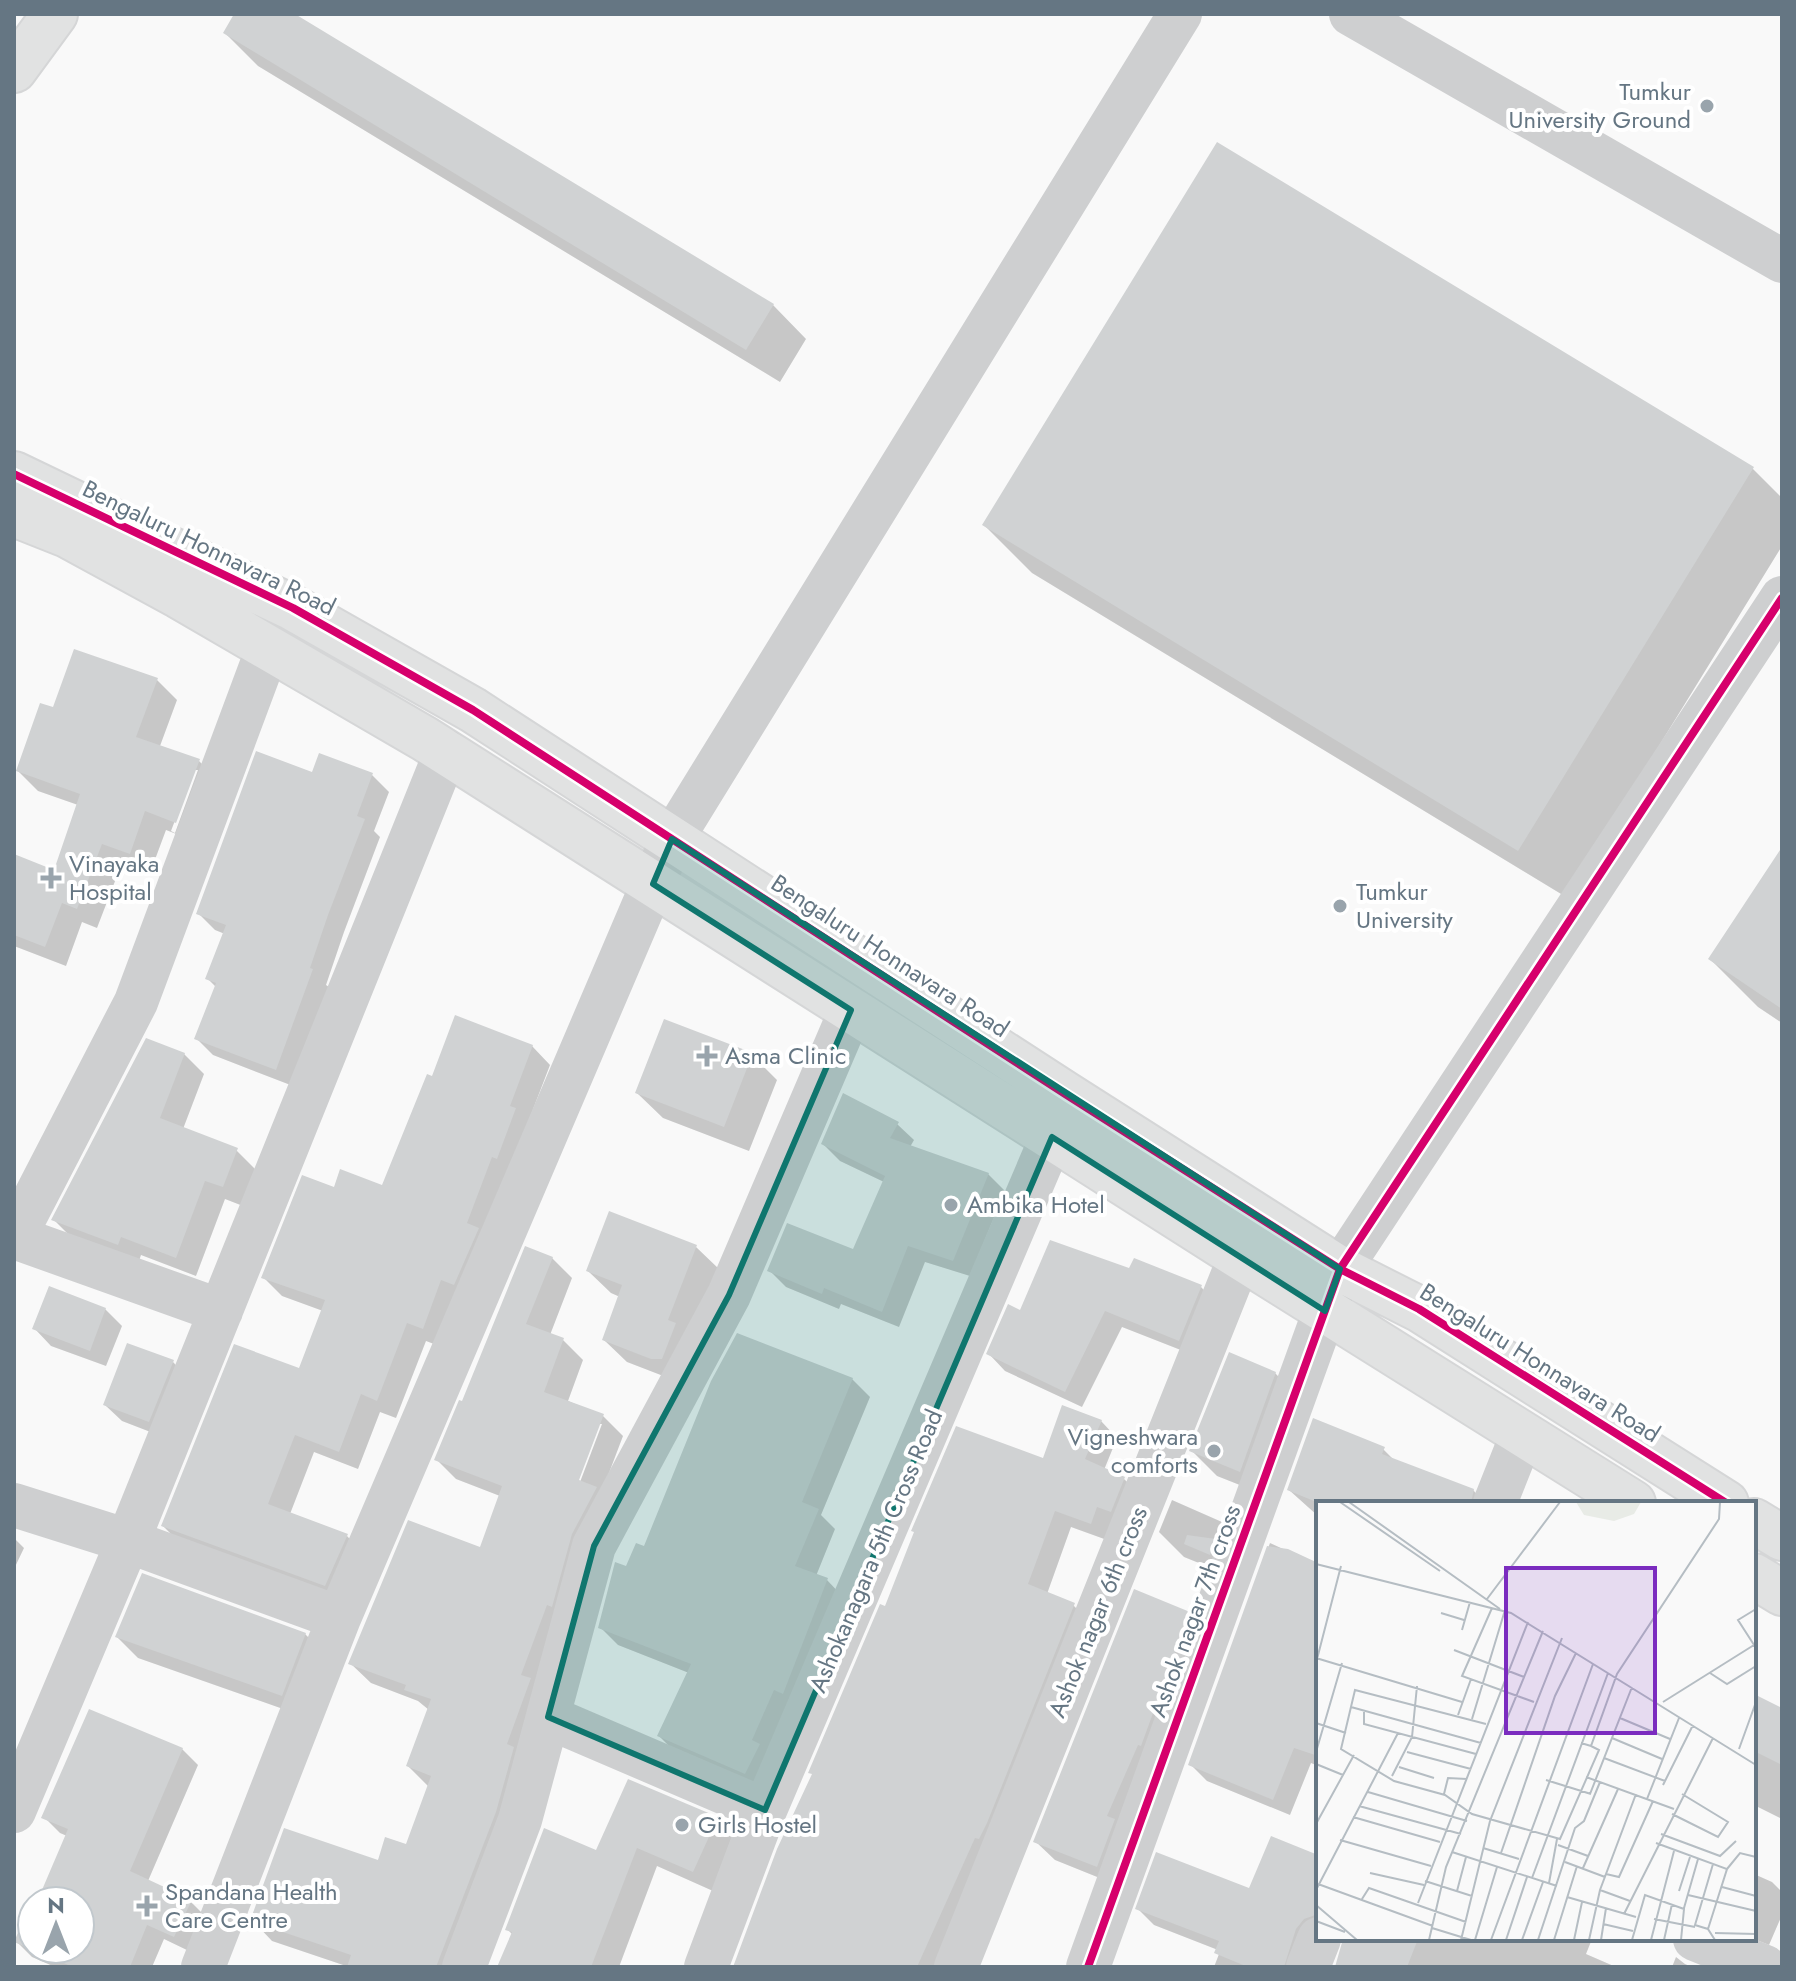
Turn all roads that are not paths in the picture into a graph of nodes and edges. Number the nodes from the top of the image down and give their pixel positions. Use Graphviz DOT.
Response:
graph roads {
  1 [pos="55,14"];
  2 [pos="1180,14"];
  3 [pos="1351,14"];
  4 [pos="14,70"];
  5 [pos="1782,261"];
  6 [pos="14,474"];
  7 [pos="14,514"];
  8 [pos="1782,598"];
  9 [pos="268,648"];
  10 [pos="446,752"];
  11 [pos="672,839"];
  12 [pos="653,884"];
  13 [pos="851,1010"];
  14 [pos="1052,1137"];
  15 [pos="14,1237"];
  16 [pos="1240,1257"];
  17 [pos="1340,1269"];
  18 [pos="221,1311"];
  19 [pos="1325,1311"];
  20 [pos="1522,1435"];
  21 [pos="1496,1501"];
  22 [pos="1630,1501"];
  23 [pos="1723,1501"];
  24 [pos="14,1505"];
  25 [pos="1756,1522"];
  26 [pos="1782,1538"];
  27 [pos="128,1541"];
  28 [pos="1756,1577"];
  29 [pos="1782,1593"];
  30 [pos="339,1618"];
  31 [pos="548,1717"];
  32 [pos="765,1810"];
  33 [pos="14,1811"];
  34 [pos="1318,1941"];
  35 [pos="1700,1941"];
  36 [pos="203,1967"];
  37 [pos="464,1967"];
  38 [pos="706,1967"];
  39 [pos="956,1967"];
  40 [pos="1088,1967"];
  41 [pos="1308,1967"];
  42 [pos="1765,1967"];
  1 -- 4 [label="main road"];
  2 -- 11 [label="street"];
  3 -- 5 [label="street"];
  6 -- 11 [label="main road, Bengaluru Honnavara Road"];
  7 -- 9 [label="main road"];
  8 -- 17 [label="street, Ashok nagar 7th cross"];
  9 -- 10 [label="main road"];
  9 -- 15 [label="street"];
  10 -- 12 [label="main road"];
  10 -- 18 [label="street"];
  11 -- 12 [label="street"];
  11 -- 17 [label="main road, Bengaluru Honnavara Road"];
  12 -- 13 [label="main road"];
  12 -- 30 [label="street"];
  13 -- 14 [label="main road"];
  13 -- 31 [label="street"];
  14 -- 16 [label="main road"];
  14 -- 32 [label="street, Ashokanagara 5th Cross Road"];
  15 -- 18 [label="street"];
  16 -- 19 [label="main road"];
  16 -- 39 [label="street, Ashok nagar 6th cross"];
  17 -- 19 [label="street, Ashok nagar 7th cross"];
  17 -- 23 [label="main road, Bengaluru Honnavara Road"];
  18 -- 27 [label="street"];
  19 -- 20 [label="main road"];
  19 -- 40 [label="street, Ashok nagar 7th cross"];
  20 -- 21 [label="street"];
  20 -- 22 [label="main road"];
  24 -- 27 [label="street"];
  25 -- 26 [label="main road"];
  27 -- 30 [label="street"];
  27 -- 33 [label="street"];
  28 -- 29 [label="main road"];
  30 -- 36 [label="street"];
  31 -- 32 [label="street"];
  31 -- 37 [label="street"];
  32 -- 38 [label="street, Ashokanagara 5th Cross Road"];
  34 -- 41 [label="street"];
  35 -- 42 [label="street"];
}
